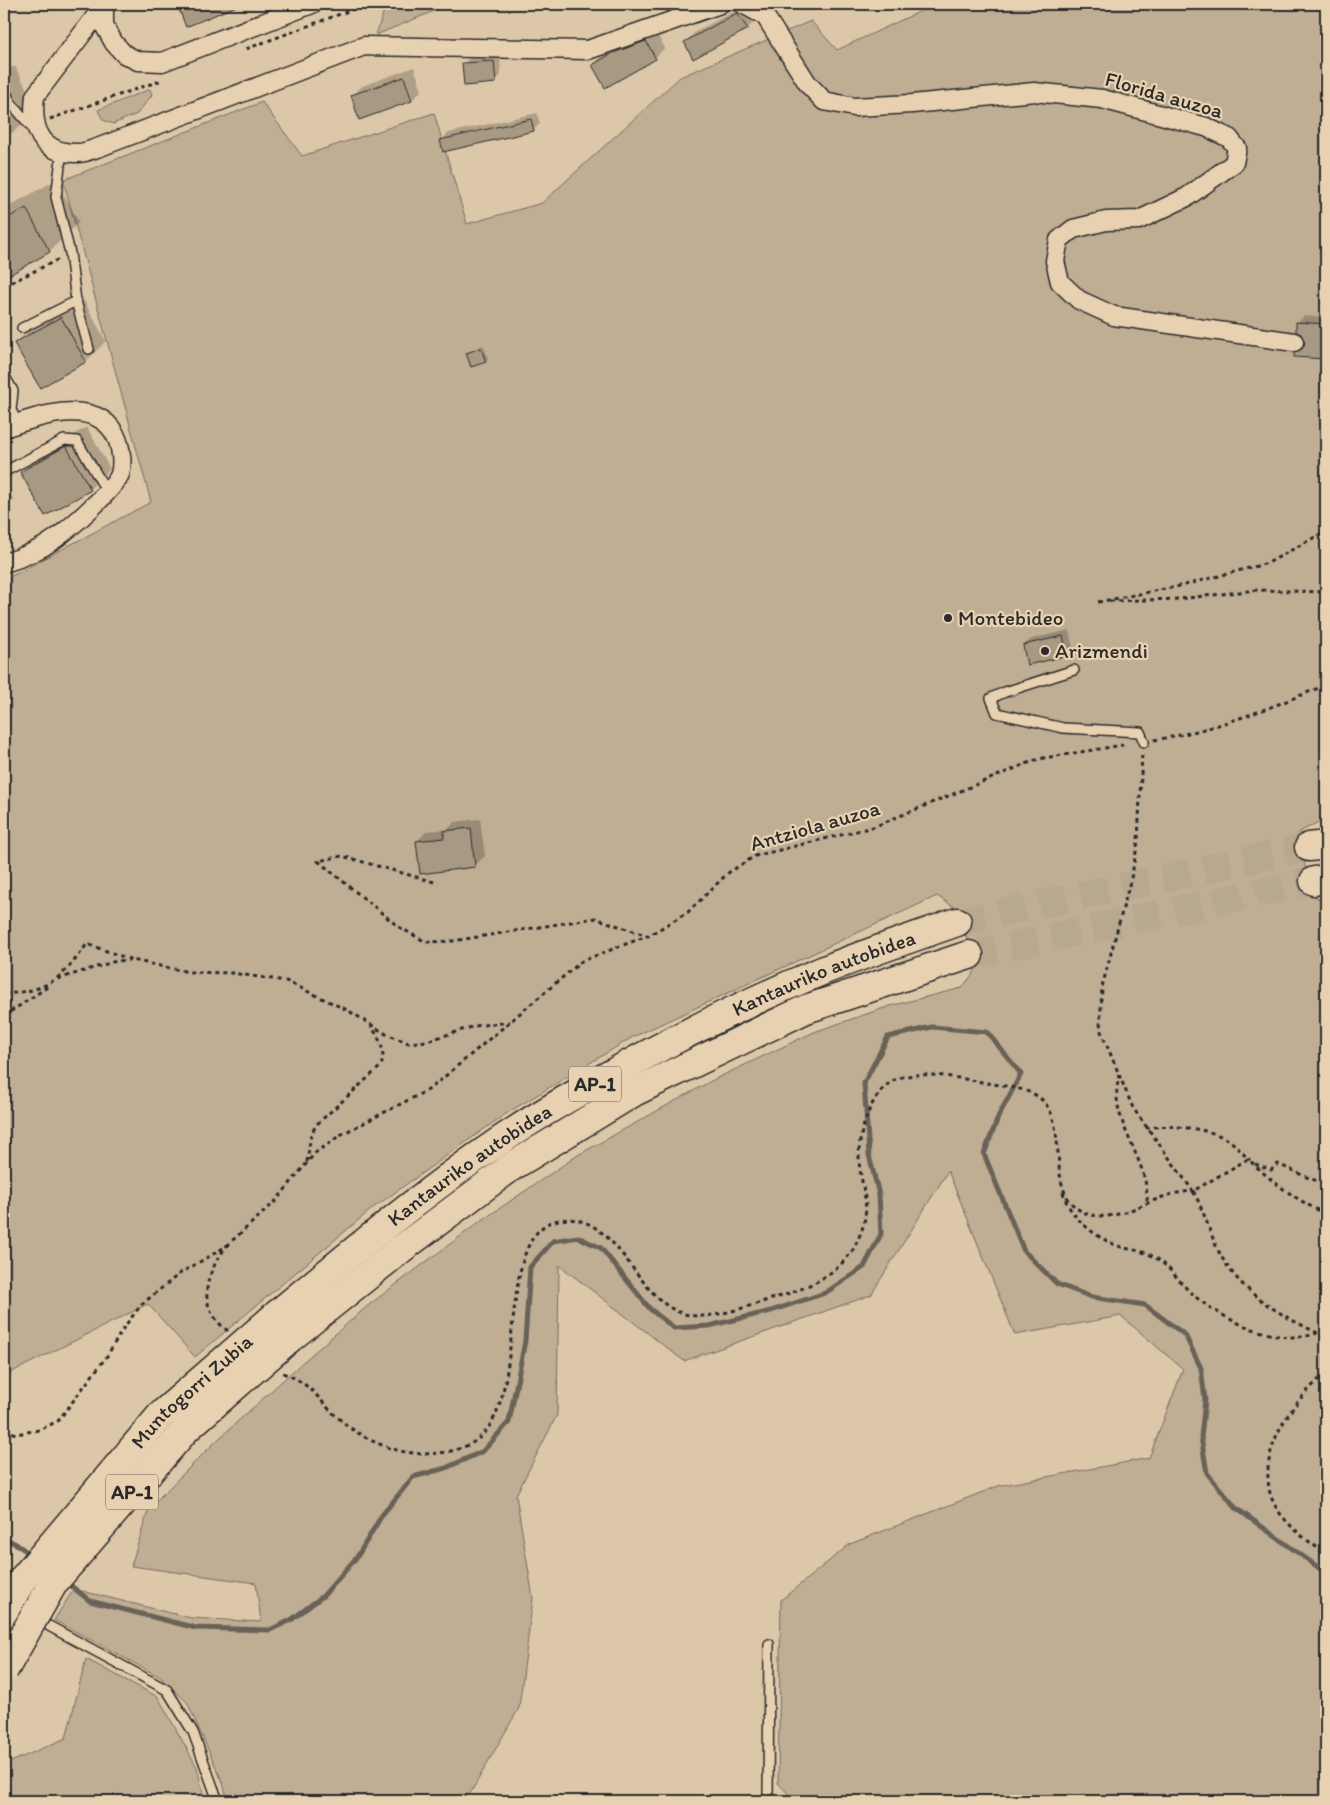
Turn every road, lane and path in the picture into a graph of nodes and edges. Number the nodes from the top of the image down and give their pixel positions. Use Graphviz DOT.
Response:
graph roads {
  1 [pos="312,4"];
  2 [pos="720,4"];
  3 [pos="743,4"];
  4 [pos="104,5"];
  5 [pos="4,89"];
  6 [pos="37,134"];
  7 [pos="62,151"];
  8 [pos="70,253"];
  9 [pos="4,286"];
  10 [pos="76,301"];
  11 [pos="22,328"];
  12 [pos="1294,342"];
  13 [pos="89,349"];
  14 [pos="4,375"];
  15 [pos="11,426"];
  16 [pos="4,472"];
  17 [pos="107,492"];
  18 [pos="1326,531"];
  19 [pos="4,563"];
  20 [pos="1326,592"];
  21 [pos="1074,670"];
  22 [pos="1326,685"];
  23 [pos="1144,742"];
  24 [pos="434,882"];
  25 [pos="957,922"];
  26 [pos="648,936"];
  27 [pos="968,955"];
  28 [pos="132,960"];
  29 [pos="57,980"];
  30 [pos="4,994"];
  31 [pos="4,1016"];
  32 [pos="511,1022"];
  33 [pos="370,1026"];
  34 [pos="1119,1074"];
  35 [pos="1146,1128"];
  36 [pos="1248,1159"];
  37 [pos="307,1162"];
  38 [pos="1326,1183"];
  39 [pos="1062,1186"];
  40 [pos="1193,1191"];
  41 [pos="1148,1203"];
  42 [pos="1326,1214"];
  43 [pos="227,1245"];
  44 [pos="274,1317"];
  45 [pos="228,1331"];
  46 [pos="1318,1333"];
  47 [pos="1326,1337"];
  48 [pos="290,1338"];
  49 [pos="275,1367"];
  50 [pos="1326,1373"];
  51 [pos="4,1430"];
  52 [pos="1326,1554"];
  53 [pos="4,1611"];
  54 [pos="49,1626"];
  55 [pos="769,1644"];
  56 [pos="4,1670"];
  57 [pos="1326,1792"];
  58 [pos="768,1798"];
  59 [pos="218,1801"];
  60 [pos="776,1801"];
  61 [pos="1320,1801"];
  1 -- 4 [label="street"];
  2 -- 7 [label="street"];
  3 -- 12 [label="street, Florida auzoa"];
  4 -- 6 [label="street"];
  5 -- 6 [label="lane"];
  6 -- 7 [label="street"];
  7 -- 8 [label="lane"];
  8 -- 9 [label="path"];
  8 -- 10 [label="lane"];
  10 -- 11 [label="lane"];
  10 -- 13 [label="lane"];
  14 -- 15 [label="lane"];
  15 -- 17 [label="street"];
  16 -- 17 [label="lane"];
  17 -- 19 [label="street"];
  18 -- 20 [label="path"];
  21 -- 23 [label="lane"];
  22 -- 23 [label="path, Antziola auzoa"];
  23 -- 26 [label="path, Antziola auzoa"];
  23 -- 34 [label="path"];
  24 -- 26 [label="path"];
  25 -- 44 [label="highway, Kantauriko autobidea / AP-1"];
  26 -- 32 [label="path, Antziola auzoa"];
  27 -- 48 [label="highway, Kantauriko autobidea / AP-1"];
  28 -- 29 [label="path"];
  28 -- 29 [label="path"];
  28 -- 33 [label="path"];
  29 -- 30 [label="path"];
  29 -- 31 [label="path"];
  32 -- 33 [label="path"];
  32 -- 37 [label="path, Antziola auzoa"];
  33 -- 37 [label="path"];
  34 -- 35 [label="path"];
  34 -- 41 [label="path"];
  35 -- 36 [label="path"];
  35 -- 40 [label="path"];
  36 -- 38 [label="path"];
  36 -- 40 [label="path"];
  36 -- 42 [label="path"];
  37 -- 43 [label="path, Antziola auzoa"];
  39 -- 41 [label="path"];
  39 -- 46 [label="path"];
  39 -- 49 [label="path"];
  40 -- 41 [label="path"];
  40 -- 46 [label="path"];
  43 -- 45 [label="path"];
  43 -- 51 [label="path"];
  44 -- 53 [label="highway, Muntogorri Zubia / AP-1, bridge"];
  46 -- 47 [label="path"];
  48 -- 56 [label="highway, Muntogorri Zubia / AP-1, bridge"];
  50 -- 52 [label="path"];
  54 -- 59 [label="lane"];
  55 -- 58 [label="lane"];
  57 -- 61 [label="path"];
  58 -- 60 [label="lane"];
}
